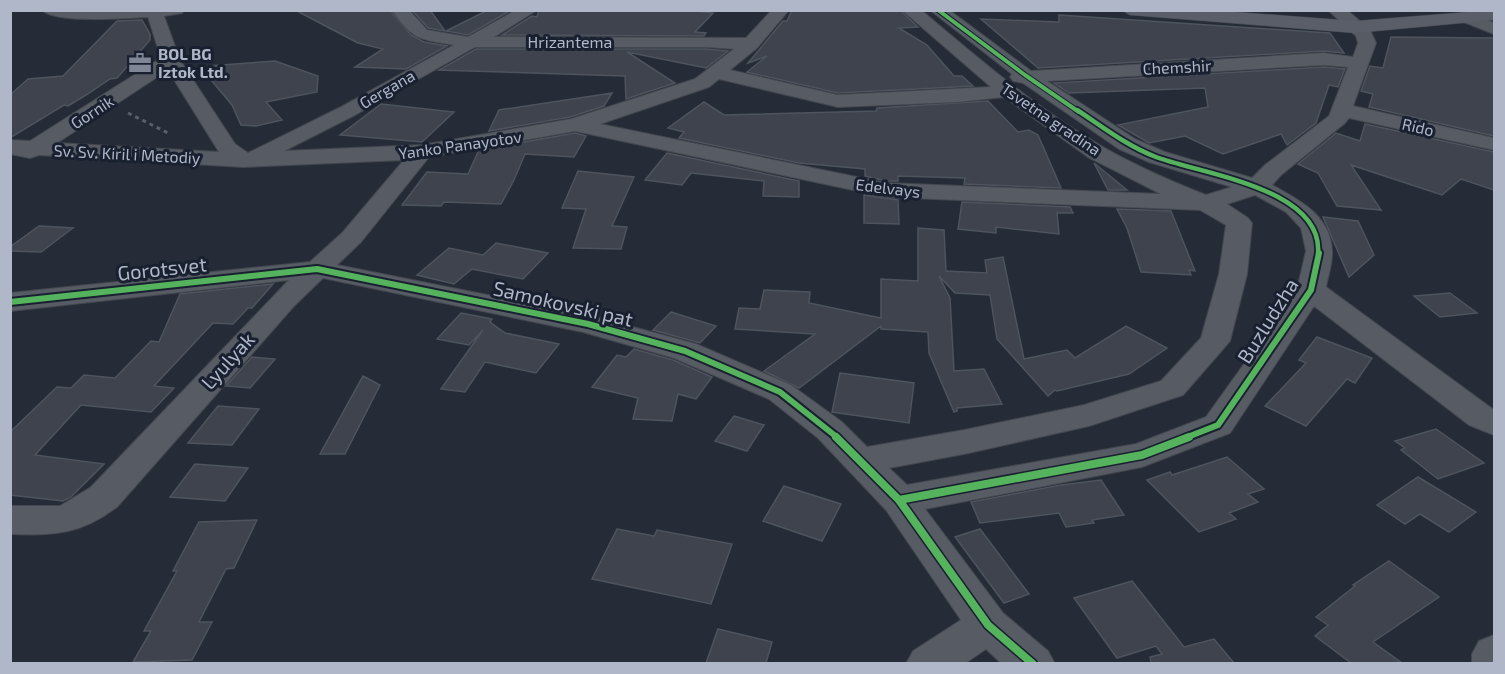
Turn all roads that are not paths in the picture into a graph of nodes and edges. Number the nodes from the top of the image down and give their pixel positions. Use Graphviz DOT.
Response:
graph roads {
  1 [pos="50,10"];
  2 [pos="176,10"];
  3 [pos="400,10"];
  4 [pos="529,10"];
  5 [pos="781,10"];
  6 [pos="910,10"];
  7 [pos="938,10"];
  8 [pos="1130,10"];
  9 [pos="1336,10"];
  10 [pos="154,12"];
  11 [pos="1494,15"];
  12 [pos="1467,17"];
  13 [pos="1355,27"];
  14 [pos="1494,29"];
  15 [pos="469,42"];
  16 [pos="751,44"];
  17 [pos="171,60"];
  18 [pos="1358,63"];
  19 [pos="717,73"];
  20 [pos="1009,83"];
  21 [pos="1342,110"];
  22 [pos="576,125"];
  23 [pos="1494,144"];
  24 [pos="10,147"];
  25 [pos="36,148"];
  26 [pos="422,153"];
  27 [pos="243,160"];
  28 [pos="10,161"];
  29 [pos="1257,187"];
  30 [pos="1207,203"];
  31 [pos="317,269"];
  32 [pos="1311,290"];
  33 [pos="10,302"];
  34 [pos="1494,424"];
  35 [pos="862,460"];
  36 [pos="899,500"];
  37 [pos="10,520"];
  38 [pos="988,625"];
  39 [pos="1494,654"];
  40 [pos="928,663"];
  41 [pos="1033,663"];
  42 [pos="1494,663"];
  1 -- 10 [label="street"];
  2 -- 10 [label="street"];
  3 -- 15 [label="street, Hrizantema"];
  4 -- 15 [label="street, Gergana"];
  5 -- 16 [label="street, Yanko Panayotov"];
  6 -- 20 [label="street, Tsvetna gradina"];
  7 -- 20 [label="street, Buzludzha"];
  8 -- 13 [label="street"];
  9 -- 13 [label="street"];
  10 -- 17 [label="street"];
  11 -- 12 [label="street"];
  12 -- 13 [label="street"];
  12 -- 14 [label="street"];
  13 -- 18 [label="street"];
  15 -- 16 [label="street, Hrizantema"];
  15 -- 27 [label="street, Gergana"];
  16 -- 19 [label="street, Yanko Panayotov"];
  17 -- 25 [label="street, Gornik"];
  17 -- 27 [label="street"];
  18 -- 20 [label="street, Chemshir"];
  18 -- 21 [label="street"];
  19 -- 20 [label="street, Chemshir"];
  19 -- 22 [label="street, Yanko Panayotov"];
  20 -- 29 [label="street, Buzludzha"];
  20 -- 30 [label="street, Tsvetna gradina"];
  21 -- 23 [label="street, Rido"];
  21 -- 29 [label="street"];
  22 -- 26 [label="street, Yanko Panayotov"];
  22 -- 30 [label="street, Edelvays"];
  24 -- 25 [label="street, Sv. Sv. Kiril i Metodiy"];
  25 -- 27 [label="street, Sv. Sv. Kiril i Metodiy"];
  25 -- 28 [label="street, Gornik"];
  26 -- 27 [label="street, Yanko Panayotov"];
  26 -- 31 [label="street, Lyulyak"];
  29 -- 30 [label="street"];
  29 -- 32 [label="street, Buzludzha"];
  30 -- 35 [label="street, Buzludzha"];
  31 -- 33 [label="street, Gorotsvet"];
  31 -- 35 [label="street, Samokovski pat"];
  31 -- 37 [label="street, Lyulyak"];
  32 -- 34 [label="street"];
  32 -- 36 [label="street, Buzludzha"];
  35 -- 36 [label="street, Samokovski pat"];
  36 -- 38 [label="street, Samokovski pat"];
  38 -- 40 [label="street"];
  38 -- 41 [label="street, Samokovski pat"];
  39 -- 42 [label="street"];
}
